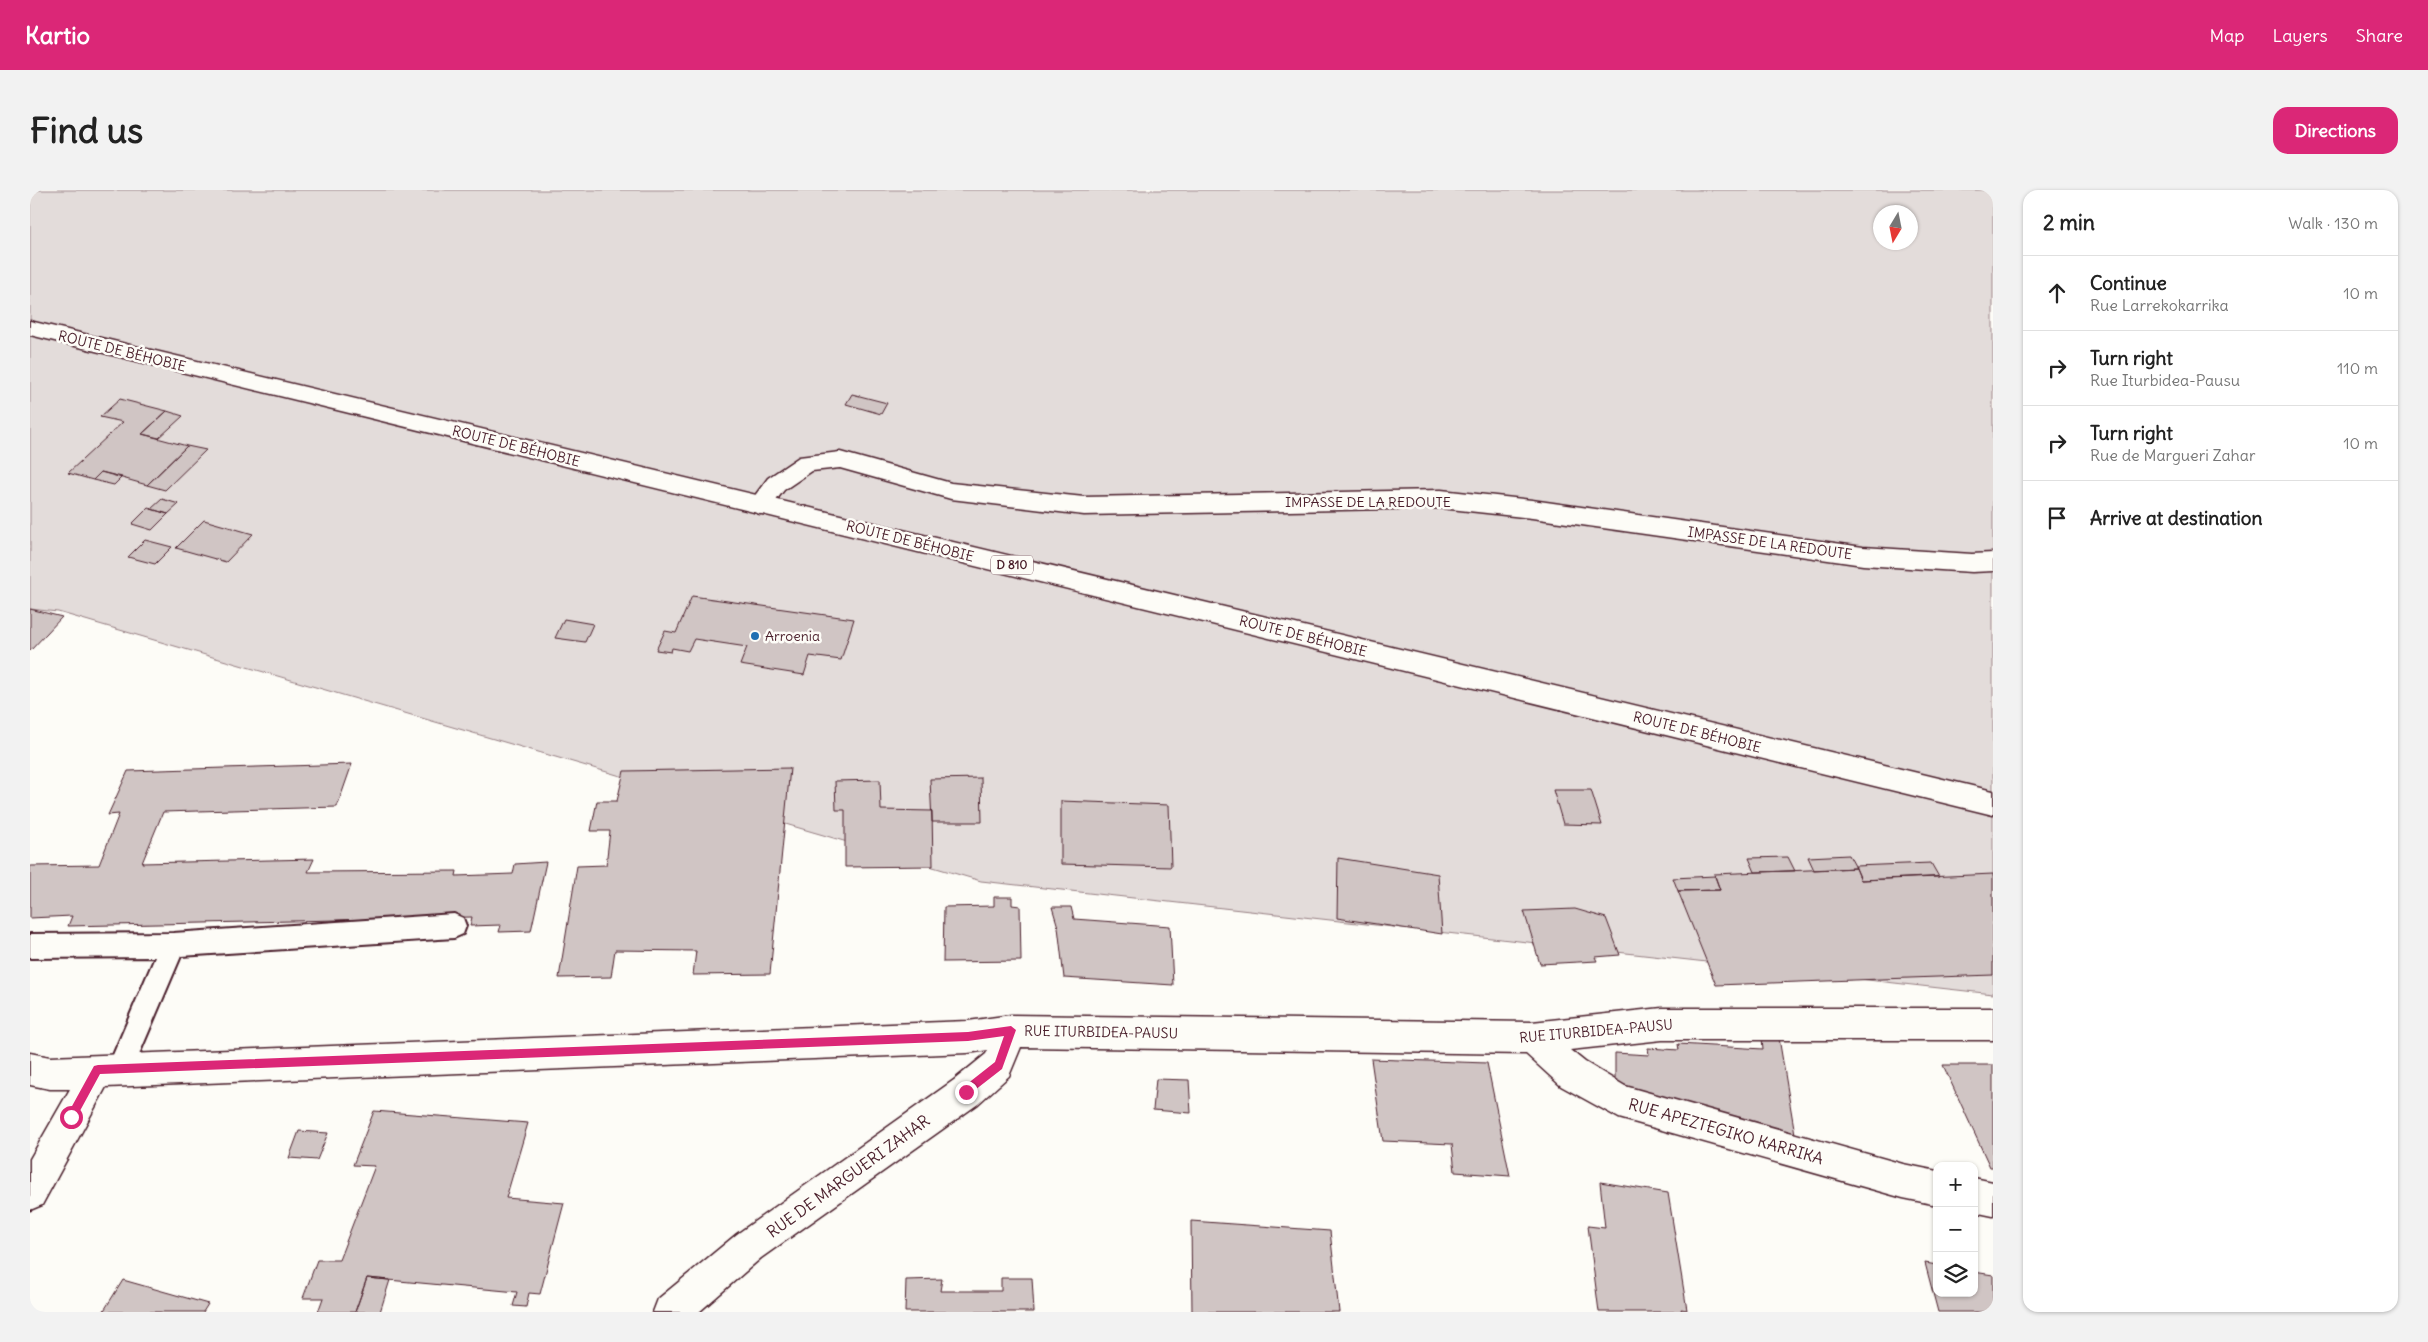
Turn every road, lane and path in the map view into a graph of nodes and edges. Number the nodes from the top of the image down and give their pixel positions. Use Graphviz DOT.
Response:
graph roads {
  1 [pos="30,328"];
  2 [pos="760,504"];
  3 [pos="1993,562"];
  4 [pos="1993,803"];
  5 [pos="454,926"];
  6 [pos="173,945"];
  7 [pos="30,946"];
  8 [pos="1993,1024"];
  9 [pos="1011,1030"];
  10 [pos="1532,1038"];
  11 [pos="30,1069"];
  12 [pos="109,1069"];
  13 [pos="1933,1187"];
  14 [pos="30,1193"];
  15 [pos="1978,1196"];
  16 [pos="1993,1199"];
  17 [pos="671,1312"];
  1 -- 2 [label="street, ROUTE DE BÉHOBIE / D 810"];
  2 -- 3 [label="street, IMPASSE DE LA REDOUTE"];
  2 -- 4 [label="street, ROUTE DE BÉHOBIE / D 810"];
  5 -- 6 [label="lane"];
  6 -- 7 [label="lane"];
  6 -- 12 [label="lane"];
  8 -- 10 [label="street, RUE ITURBIDEA-PAUSU"];
  9 -- 10 [label="street, RUE ITURBIDEA-PAUSU"];
  9 -- 12 [label="street, RUE ITURBIDEA-PAUSU"];
  9 -- 17 [label="street, RUE DE MARGUERI ZAHAR"];
  10 -- 13 [label="street, RUE APEZTEGIKO KARRIKA"];
  11 -- 12 [label="street, RUE ITURBIDEA-PAUSU"];
  12 -- 14 [label="street"];
  15 -- 16 [label="street"];
}
